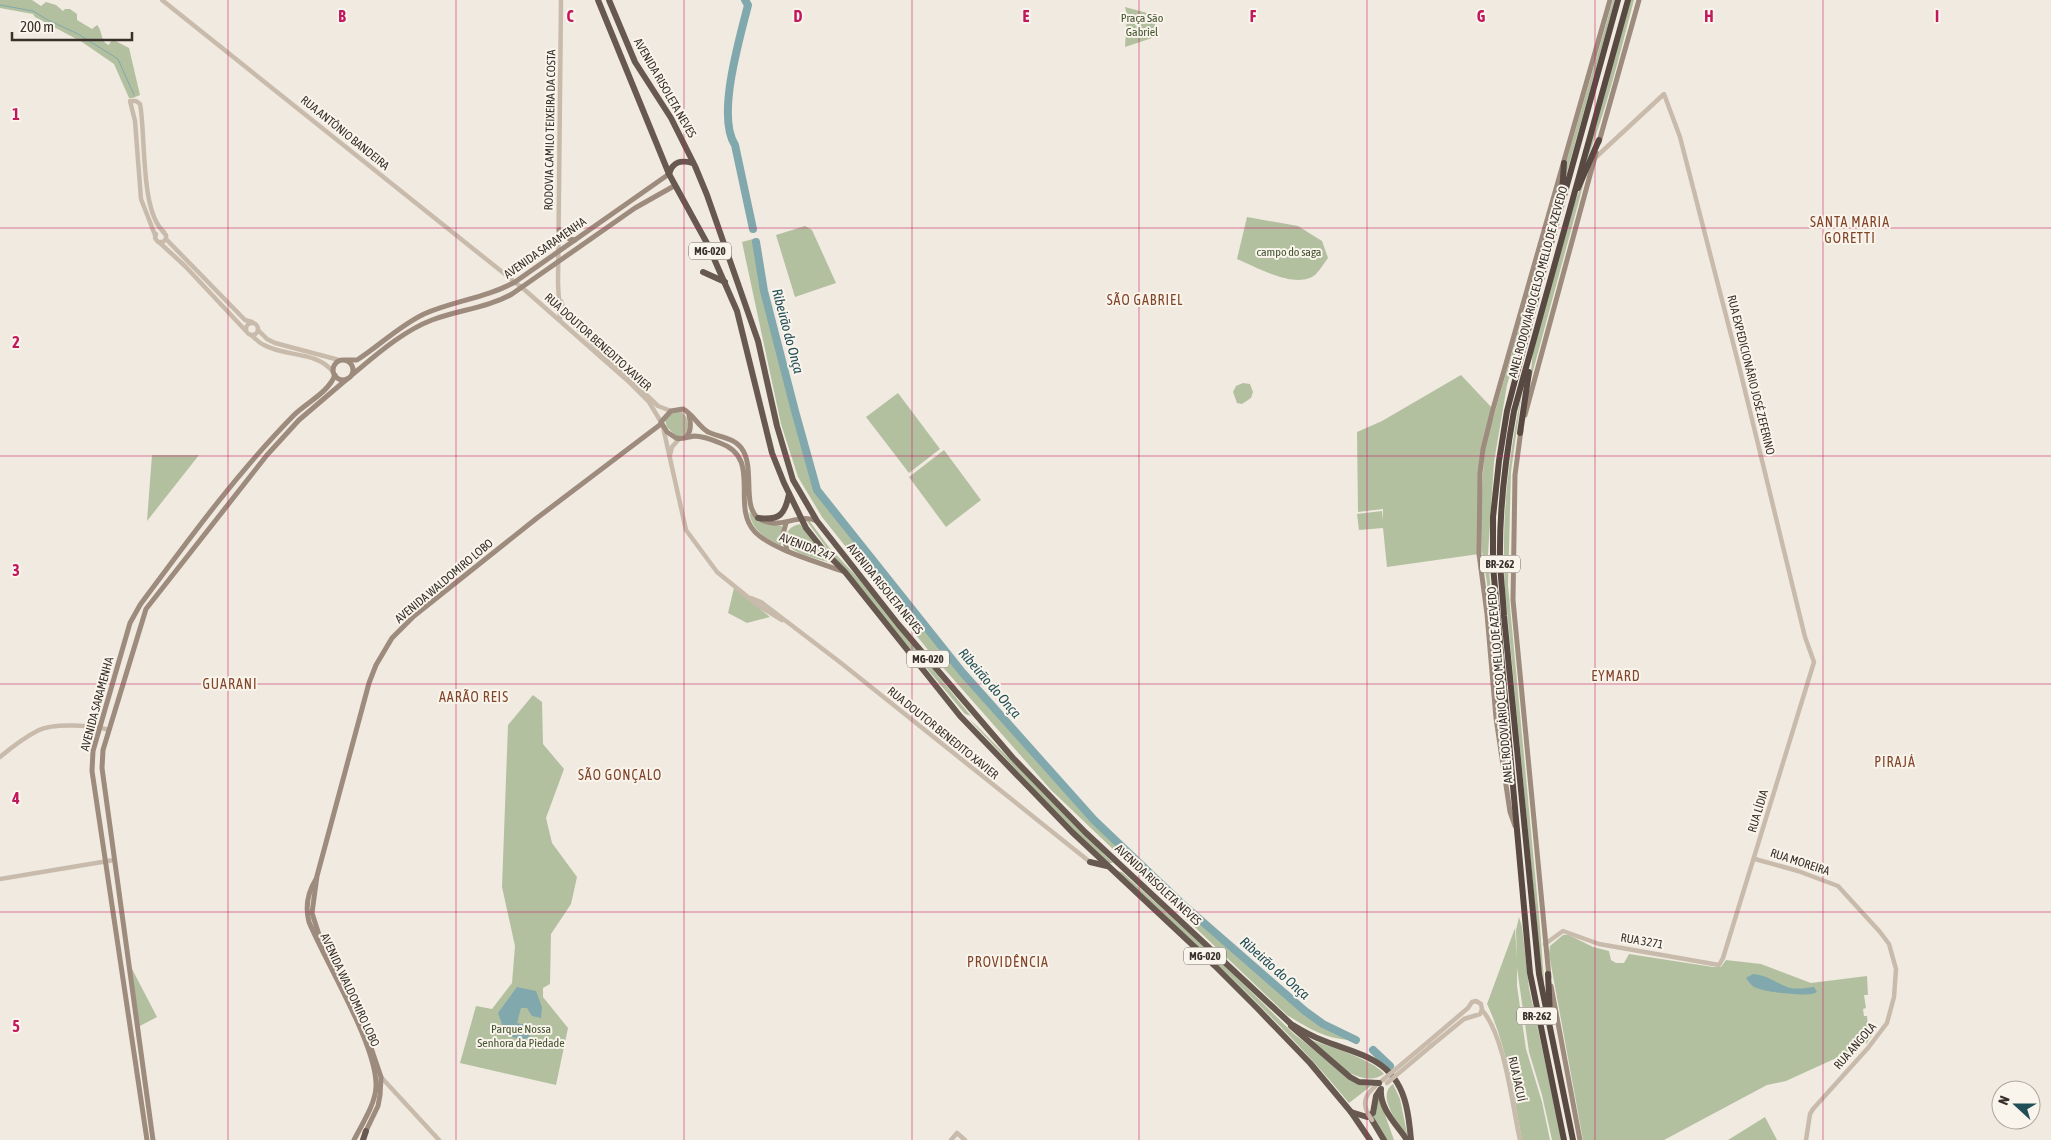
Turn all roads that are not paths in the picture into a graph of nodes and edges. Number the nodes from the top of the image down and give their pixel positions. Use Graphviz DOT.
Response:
graph roads {
  1 [pos="162,0"];
  2 [pos="562,0"];
  3 [pos="598,0"];
  4 [pos="609,0"];
  5 [pos="1610,0"];
  6 [pos="1618,0"];
  7 [pos="1628,0"];
  8 [pos="1639,0"];
  9 [pos="1599,140"];
  10 [pos="1594,158"];
  11 [pos="693,163"];
  12 [pos="1564,163"];
  13 [pos="669,174"];
  14 [pos="674,186"];
  15 [pos="1561,206"];
  16 [pos="1569,210"];
  17 [pos="559,230"];
  18 [pos="164,232"];
  19 [pos="155,235"];
  20 [pos="166,238"];
  21 [pos="575,240"];
  22 [pos="160,243"];
  23 [pos="558,252"];
  24 [pos="558,262"];
  25 [pos="703,272"];
  26 [pos="515,282"];
  27 [pos="726,282"];
  28 [pos="558,284"];
  29 [pos="522,288"];
  30 [pos="561,320"];
  31 [pos="252,322"];
  32 [pos="576,326"];
  33 [pos="245,330"];
  34 [pos="258,330"];
  35 [pos="251,335"];
  36 [pos="1532,345"];
  37 [pos="339,360"];
  38 [pos="346,360"];
  39 [pos="334,373"];
  40 [pos="353,374"];
  41 [pos="347,379"];
  42 [pos="671,411"];
  43 [pos="688,412"];
  44 [pos="661,424"];
  45 [pos="1520,433"];
  46 [pos="682,439"];
  47 [pos="669,459"];
  48 [pos="789,494"];
  49 [pos="758,518"];
  50 [pos="801,518"];
  51 [pos="817,521"];
  52 [pos="786,523"];
  53 [pos="787,550"];
  54 [pos="845,572"];
  55 [pos="1814,662"];
  56 [pos="100,728"];
  57 [pos="109,730"];
  58 [pos="0,757"];
  59 [pos="1518,836"];
  60 [pos="1755,859"];
  61 [pos="114,860"];
  62 [pos="105,862"];
  63 [pos="1090,862"];
  64 [pos="1108,867"];
  65 [pos="0,879"];
  66 [pos="1838,886"];
  67 [pos="1545,944"];
  68 [pos="1719,965"];
  69 [pos="1548,974"];
  70 [pos="1468,1008"];
  71 [pos="1482,1010"];
  72 [pos="1277,1012"];
  73 [pos="1476,1016"];
  74 [pos="1492,1024"];
  75 [pos="1550,1034"];
  76 [pos="1430,1044"];
  77 [pos="378,1079"];
  78 [pos="1383,1083"];
  79 [pos="382,1085"];
  80 [pos="391,1088"];
  81 [pos="1351,1112"];
  82 [pos="1370,1117"];
  83 [pos="366,1131"];
  84 [pos="147,1140"];
  85 [pos="153,1140"];
  86 [pos="354,1140"];
  87 [pos="362,1140"];
  88 [pos="439,1140"];
  89 [pos="951,1140"];
  90 [pos="965,1140"];
  91 [pos="1370,1140"];
  92 [pos="1384,1140"];
  93 [pos="1409,1140"];
  94 [pos="1520,1140"];
  95 [pos="1564,1140"];
  96 [pos="1573,1140"];
  97 [pos="1580,1140"];
  98 [pos="1806,1140"];
  1 -- 26 [label="street, RUA ANTÔNIO BANDEIRA"];
  2 -- 17 [label="street, RODOVIA CAMILO TEIXEIRA DA COSTA"];
  3 -- 13 [label="highway, AVENIDA RISOLETA NEVES / MG-020"];
  4 -- 11 [label="highway, AVENIDA RISOLETA NEVES / MG-020"];
  5 -- 12 [label="main road, ANEL RODOVIÁRIO CELSO MELLO DE AZEVEDO"];
  6 -- 15 [label="highway, ANEL RODOVIÁRIO CELSO MELLO DE AZEVEDO / BR-262"];
  7 -- 16 [label="highway, ANEL RODOVIÁRIO CELSO MELLO DE AZEVEDO / BR-262"];
  8 -- 9 [label="main road, ANEL RODOVIÁRIO CELSO MELLO DE AZEVEDO"];
  9 -- 10 [label="main road, ANEL RODOVIÁRIO CELSO MELLO DE AZEVEDO"];
  9 -- 16 [label="highway"];
  10 -- 45 [label="main road, ANEL RODOVIÁRIO CELSO MELLO DE AZEVEDO"];
  10 -- 55 [label="street, RUA EXPEDICIONÁRIO JOSÉ ZEFERINO"];
  11 -- 13 [label="highway"];
  11 -- 51 [label="highway, AVENIDA RISOLETA NEVES / MG-020"];
  12 -- 15 [label="highway"];
  12 -- 59 [label="main road, ANEL RODOVIÁRIO CELSO MELLO DE AZEVEDO"];
  13 -- 14 [label="highway, AVENIDA RISOLETA NEVES / MG-020"];
  13 -- 21 [label="main road, AVENIDA SARAMENHA"];
  14 -- 24 [label="main road, AVENIDA SARAMENHA"];
  14 -- 27 [label="highway, AVENIDA RISOLETA NEVES / MG-020"];
  15 -- 59 [label="highway, ANEL RODOVIÁRIO CELSO MELLO DE AZEVEDO / BR-262"];
  16 -- 36 [label="highway, ANEL RODOVIÁRIO CELSO MELLO DE AZEVEDO / BR-262"];
  17 -- 21 [label="main road"];
  17 -- 23 [label="street, RODOVIA CAMILO TEIXEIRA DA COSTA"];
  18 -- 19 [label="street"];
  18 -- 19 [label="street"];
  18 -- 20 [label="street"];
  19 -- 22 [label="street"];
  20 -- 22 [label="street"];
  20 -- 31 [label="street"];
  21 -- 23 [label="main road, AVENIDA SARAMENHA"];
  22 -- 33 [label="street"];
  23 -- 24 [label="street, RODOVIA CAMILO TEIXEIRA DA COSTA"];
  23 -- 26 [label="main road, AVENIDA SARAMENHA"];
  24 -- 28 [label="street, RODOVIA CAMILO TEIXEIRA DA COSTA"];
  24 -- 29 [label="main road, AVENIDA SARAMENHA"];
  25 -- 27 [label="highway"];
  26 -- 29 [label="street, RUA DOUTOR BENEDITO XAVIER"];
  26 -- 38 [label="main road, AVENIDA SARAMENHA"];
  27 -- 48 [label="highway, AVENIDA RISOLETA NEVES / MG-020"];
  28 -- 30 [label="street, RODOVIA CAMILO TEIXEIRA DA COSTA"];
  28 -- 32 [label="street, RUA DOUTOR BENEDITO XAVIER"];
  29 -- 30 [label="street, RUA DOUTOR BENEDITO XAVIER"];
  29 -- 40 [label="main road, AVENIDA SARAMENHA"];
  30 -- 32 [label="street"];
  30 -- 44 [label="street, RUA DOUTOR BENEDITO XAVIER"];
  31 -- 33 [label="street"];
  31 -- 34 [label="street"];
  32 -- 42 [label="street, RUA DOUTOR BENEDITO XAVIER"];
  33 -- 35 [label="street"];
  34 -- 35 [label="street"];
  34 -- 37 [label="street"];
  35 -- 39 [label="street"];
  36 -- 45 [label="highway"];
  36 -- 75 [label="highway, ANEL RODOVIÁRIO CELSO MELLO DE AZEVEDO / BR-262"];
  37 -- 38 [label="main road"];
  37 -- 39 [label="main road"];
  38 -- 40 [label="main road"];
  39 -- 41 [label="main road"];
  39 -- 56 [label="main road, AVENIDA SARAMENHA"];
  40 -- 41 [label="main road"];
  41 -- 57 [label="main road, AVENIDA SARAMENHA"];
  42 -- 43 [label="main road"];
  42 -- 44 [label="main road"];
  43 -- 46 [label="main road"];
  43 -- 49 [label="main road"];
  44 -- 46 [label="main road"];
  44 -- 47 [label="street, RUA DOUTOR BENEDITO XAVIER"];
  44 -- 77 [label="main road, AVENIDA WALDOMIRO LOBO"];
  45 -- 67 [label="main road, ANEL RODOVIÁRIO CELSO MELLO DE AZEVEDO"];
  46 -- 47 [label="street"];
  46 -- 53 [label="main road, AVENIDA 247"];
  47 -- 63 [label="street, RUA DOUTOR BENEDITO XAVIER"];
  48 -- 49 [label="highway"];
  48 -- 50 [label="highway, AVENIDA RISOLETA NEVES / MG-020"];
  49 -- 52 [label="main road, AVENIDA 247"];
  50 -- 51 [label="main road, AVENIDA 247"];
  50 -- 52 [label="main road, AVENIDA 247"];
  50 -- 54 [label="highway, AVENIDA RISOLETA NEVES / MG-020"];
  51 -- 72 [label="highway, AVENIDA RISOLETA NEVES / MG-020"];
  52 -- 53 [label="main road"];
  53 -- 54 [label="main road, AVENIDA 247"];
  54 -- 64 [label="highway, AVENIDA RISOLETA NEVES / MG-020"];
  55 -- 60 [label="street, RUA LÍDIA"];
  56 -- 57 [label="street"];
  56 -- 58 [label="street"];
  56 -- 62 [label="main road, AVENIDA SARAMENHA"];
  57 -- 61 [label="main road, AVENIDA SARAMENHA"];
  59 -- 95 [label="highway, ANEL RODOVIÁRIO CELSO MELLO DE AZEVEDO / BR-262"];
  60 -- 66 [label="street, RUA MOREIRA"];
  60 -- 68 [label="street, RUA LÍDIA"];
  61 -- 62 [label="street"];
  61 -- 85 [label="main road, AVENIDA SARAMENHA"];
  62 -- 65 [label="street"];
  62 -- 84 [label="main road, AVENIDA SARAMENHA"];
  63 -- 64 [label="highway"];
  64 -- 81 [label="highway, AVENIDA RISOLETA NEVES / MG-020"];
  66 -- 98 [label="street, RUA ANGOLA"];
  67 -- 68 [label="street, RUA 3271"];
  67 -- 69 [label="main road, ANEL RODOVIÁRIO CELSO MELLO DE AZEVEDO"];
  69 -- 75 [label="highway"];
  69 -- 97 [label="main road, ANEL RODOVIÁRIO CELSO MELLO DE AZEVEDO"];
  70 -- 71 [label="street"];
  70 -- 73 [label="street"];
  70 -- 76 [label="street"];
  71 -- 73 [label="street"];
  71 -- 74 [label="street, RUA JACUÍ"];
  72 -- 78 [label="highway"];
  72 -- 93 [label="highway, AVENIDA RISOLETA NEVES / MG-020"];
  73 -- 74 [label="street"];
  73 -- 76 [label="street"];
  74 -- 94 [label="street, RUA JACUÍ"];
  75 -- 96 [label="highway, ANEL RODOVIÁRIO CELSO MELLO DE AZEVEDO / BR-262"];
  76 -- 78 [label="street, bridge"];
  77 -- 79 [label="main road, AVENIDA WALDOMIRO LOBO"];
  77 -- 80 [label="street"];
  77 -- 86 [label="main road"];
  78 -- 81 [label="highway"];
  78 -- 82 [label="street"];
  78 -- 93 [label="highway"];
  79 -- 80 [label="street"];
  79 -- 83 [label="main road, AVENIDA WALDOMIRO LOBO"];
  80 -- 88 [label="street"];
  81 -- 91 [label="highway, AVENIDA RISOLETA NEVES / MG-020"];
  82 -- 92 [label="highway"];
  83 -- 87 [label="highway"];
  89 -- 90 [label="street"];
}
